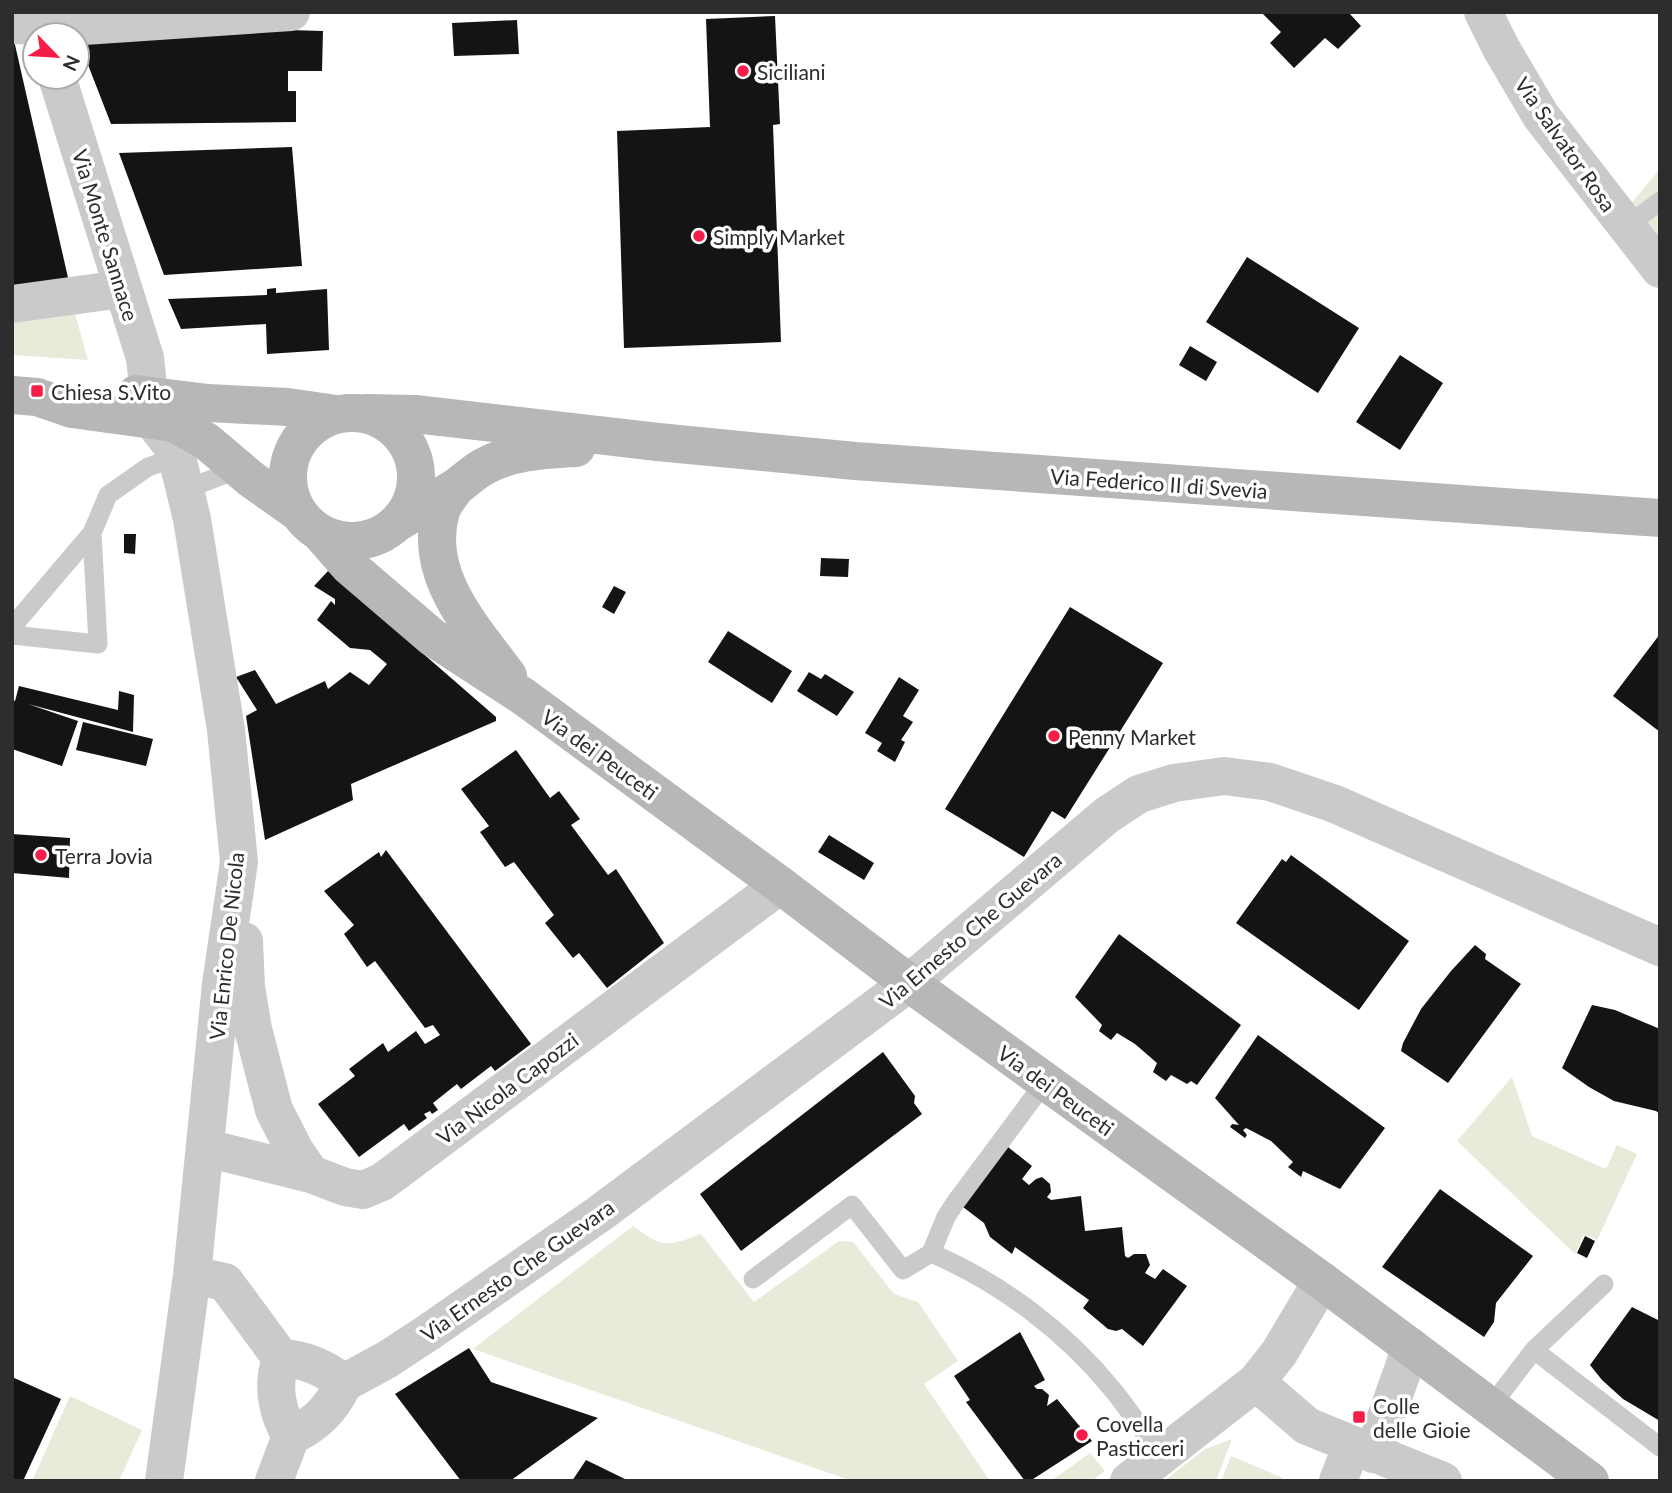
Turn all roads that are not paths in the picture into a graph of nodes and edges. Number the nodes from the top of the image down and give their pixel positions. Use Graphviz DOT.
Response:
graph roads {
  1 [pos="1483,12"];
  2 [pos="279,13"];
  3 [pos="159,17"];
  4 [pos="91,25"];
  5 [pos="61,91"];
  6 [pos="1660,201"];
  7 [pos="1626,227"];
  8 [pos="1660,269"];
  9 [pos="122,289"];
  10 [pos="12,304"];
  11 [pos="24,396"];
  12 [pos="208,403"];
  13 [pos="151,407"];
  14 [pos="351,414"];
  15 [pos="658,442"];
  16 [pos="189,462"];
  17 [pos="434,500"];
  18 [pos="1660,518"];
  19 [pos="310,523"];
  20 [pos="92,534"];
  21 [pos="12,626"];
  22 [pos="12,635"];
  23 [pos="524,697"];
  24 [pos="239,862"];
  25 [pos="780,885"];
  26 [pos="1660,947"];
  27 [pos="909,983"];
  28 [pos="1045,1082"];
  29 [pos="206,1149"];
  30 [pos="310,1174"];
  31 [pos="931,1254"];
  32 [pos="192,1275"];
  33 [pos="753,1279"];
  34 [pos="1322,1281"];
  35 [pos="1604,1284"];
  36 [pos="1411,1347"];
  37 [pos="1534,1350"];
  38 [pos="281,1358"];
  39 [pos="1256,1382"];
  40 [pos="344,1383"];
  41 [pos="1491,1406"];
  42 [pos="291,1436"];
  43 [pos="1660,1447"];
  44 [pos="1363,1449"];
  45 [pos="1160,1456"];
  46 [pos="164,1481"];
  47 [pos="274,1481"];
  48 [pos="1129,1481"];
  49 [pos="1339,1481"];
  50 [pos="1443,1481"];
  51 [pos="1590,1481"];
  1 -- 7 [label="street, Via Salvator Rosa"];
  2 -- 3 [label="street"];
  3 -- 4 [label="street"];
  5 -- 9 [label="street, Via Monte Sannace"];
  6 -- 7 [label="lane"];
  7 -- 8 [label="street, Via Salvator Rosa"];
  9 -- 10 [label="street"];
  9 -- 13 [label="street, Via Monte Sannace"];
  11 -- 13 [label="main road"];
  12 -- 13 [label="main road"];
  12 -- 14 [label="main road"];
  12 -- 16 [label="main road"];
  13 -- 16 [label="main road"];
  14 -- 15 [label="main road"];
  14 -- 17 [label="main road"];
  14 -- 19 [label="main road"];
  15 -- 17 [label="main road"];
  15 -- 18 [label="main road, Via Federico II di Svevia"];
  16 -- 19 [label="main road"];
  16 -- 20 [label="lane"];
  16 -- 24 [label="street, Via Enrico De Nicola"];
  17 -- 19 [label="main road"];
  17 -- 23 [label="main road"];
  19 -- 23 [label="main road"];
  20 -- 21 [label="lane"];
  20 -- 22 [label="lane"];
  23 -- 25 [label="main road, Via dei Peuceti"];
  24 -- 29 [label="street, Via Enrico De Nicola"];
  24 -- 30 [label="street"];
  25 -- 27 [label="main road, Via dei Peuceti"];
  25 -- 30 [label="street, Via Nicola Capozzi"];
  26 -- 27 [label="street, Via Ernesto Che Guevara"];
  27 -- 28 [label="main road, Via dei Peuceti"];
  27 -- 40 [label="street, Via Ernesto Che Guevara"];
  28 -- 31 [label="lane"];
  28 -- 34 [label="main road, Via dei Peuceti"];
  29 -- 30 [label="street, Via Nicola Capozzi"];
  29 -- 32 [label="street, Via Enrico De Nicola"];
  31 -- 33 [label="lane"];
  31 -- 45 [label="lane"];
  32 -- 38 [label="street"];
  32 -- 46 [label="street, Via Enrico De Nicola"];
  34 -- 36 [label="main road, Via dei Peuceti"];
  34 -- 39 [label="street"];
  35 -- 37 [label="lane"];
  36 -- 41 [label="main road, Via dei Peuceti"];
  36 -- 44 [label="street"];
  37 -- 41 [label="lane"];
  37 -- 43 [label="lane"];
  38 -- 40 [label="street"];
  38 -- 42 [label="street"];
  39 -- 44 [label="street"];
  39 -- 45 [label="street"];
  40 -- 42 [label="street"];
  41 -- 51 [label="main road, Via dei Peuceti"];
  42 -- 47 [label="street"];
  44 -- 49 [label="street"];
  44 -- 50 [label="street"];
  45 -- 48 [label="street"];
}
